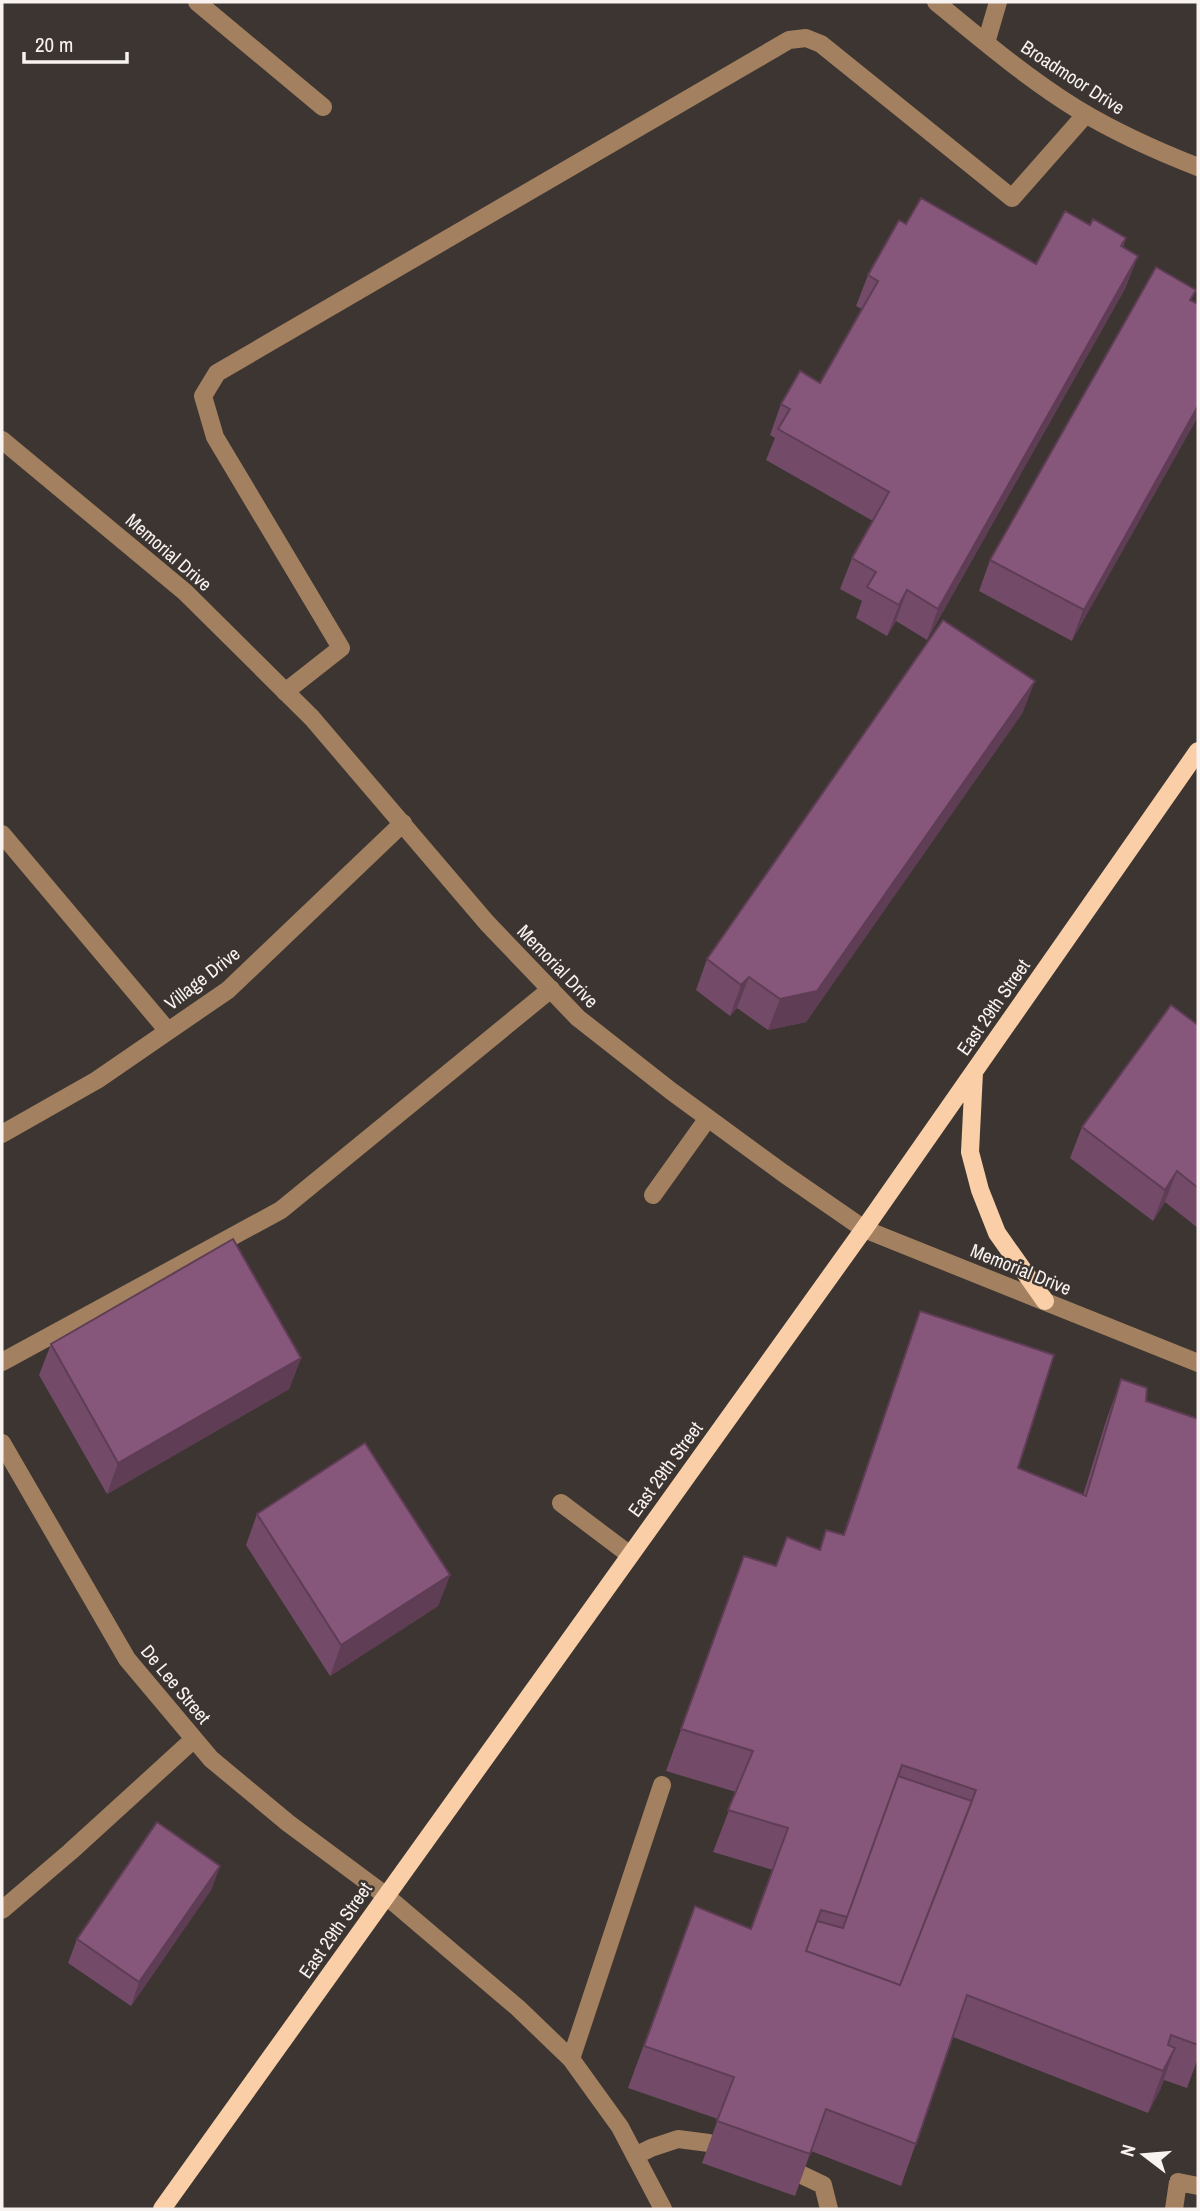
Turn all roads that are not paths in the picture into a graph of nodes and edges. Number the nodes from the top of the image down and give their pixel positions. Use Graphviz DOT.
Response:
graph roads {
  1 [pos="197,2"];
  2 [pos="936,2"];
  3 [pos="998,2"];
  4 [pos="986,43"];
  5 [pos="323,107"];
  6 [pos="1086,114"];
  7 [pos="1198,167"];
  8 [pos="2,440"];
  9 [pos="285,692"];
  10 [pos="1198,751"];
  11 [pos="403,823"];
  12 [pos="2,834"];
  13 [pos="551,989"];
  14 [pos="168,1031"];
  15 [pos="974,1071"];
  16 [pos="708,1118"];
  17 [pos="2,1134"];
  18 [pos="653,1195"];
  19 [pos="864,1229"];
  20 [pos="1045,1301"];
  21 [pos="2,1362"];
  22 [pos="1198,1363"];
  23 [pos="2,1443"];
  24 [pos="561,1503"];
  25 [pos="630,1555"];
  26 [pos="194,1739"];
  27 [pos="662,1785"];
  28 [pos="385,1895"];
  29 [pos="2,1910"];
  30 [pos="571,2059"];
  31 [pos="709,2143"];
  32 [pos="635,2156"];
  33 [pos="802,2175"];
  34 [pos="1198,2186"];
  35 [pos="162,2209"];
  36 [pos="663,2209"];
  37 [pos="829,2209"];
  38 [pos="1174,2209"];
  1 -- 5 [label="street"];
  2 -- 4 [label="street, Broadmoor Drive"];
  3 -- 4 [label="street"];
  4 -- 6 [label="street, Broadmoor Drive"];
  6 -- 7 [label="street, Broadmoor Drive"];
  6 -- 9 [label="street"];
  8 -- 9 [label="street, Memorial Drive"];
  9 -- 11 [label="street, Memorial Drive"];
  10 -- 15 [label="main road, East 29th Street"];
  11 -- 13 [label="street, Memorial Drive"];
  11 -- 14 [label="street, Village Drive"];
  12 -- 14 [label="street"];
  13 -- 16 [label="street, Memorial Drive"];
  13 -- 21 [label="street"];
  14 -- 17 [label="street, Village Drive"];
  15 -- 19 [label="main road, East 29th Street"];
  15 -- 20 [label="main road"];
  16 -- 18 [label="street"];
  16 -- 19 [label="street, Memorial Drive"];
  19 -- 20 [label="street, Memorial Drive"];
  19 -- 25 [label="main road, East 29th Street"];
  20 -- 22 [label="street, Memorial Drive"];
  23 -- 26 [label="street, De Lee Street"];
  24 -- 25 [label="street"];
  25 -- 28 [label="main road, East 29th Street"];
  26 -- 28 [label="street, De Lee Street"];
  26 -- 29 [label="street"];
  27 -- 30 [label="street"];
  28 -- 30 [label="street, De Lee Street"];
  28 -- 35 [label="main road, East 29th Street"];
  30 -- 32 [label="street, De Lee Street"];
  31 -- 32 [label="street"];
  32 -- 36 [label="street, De Lee Street"];
  33 -- 37 [label="street"];
  34 -- 38 [label="street"];
}
